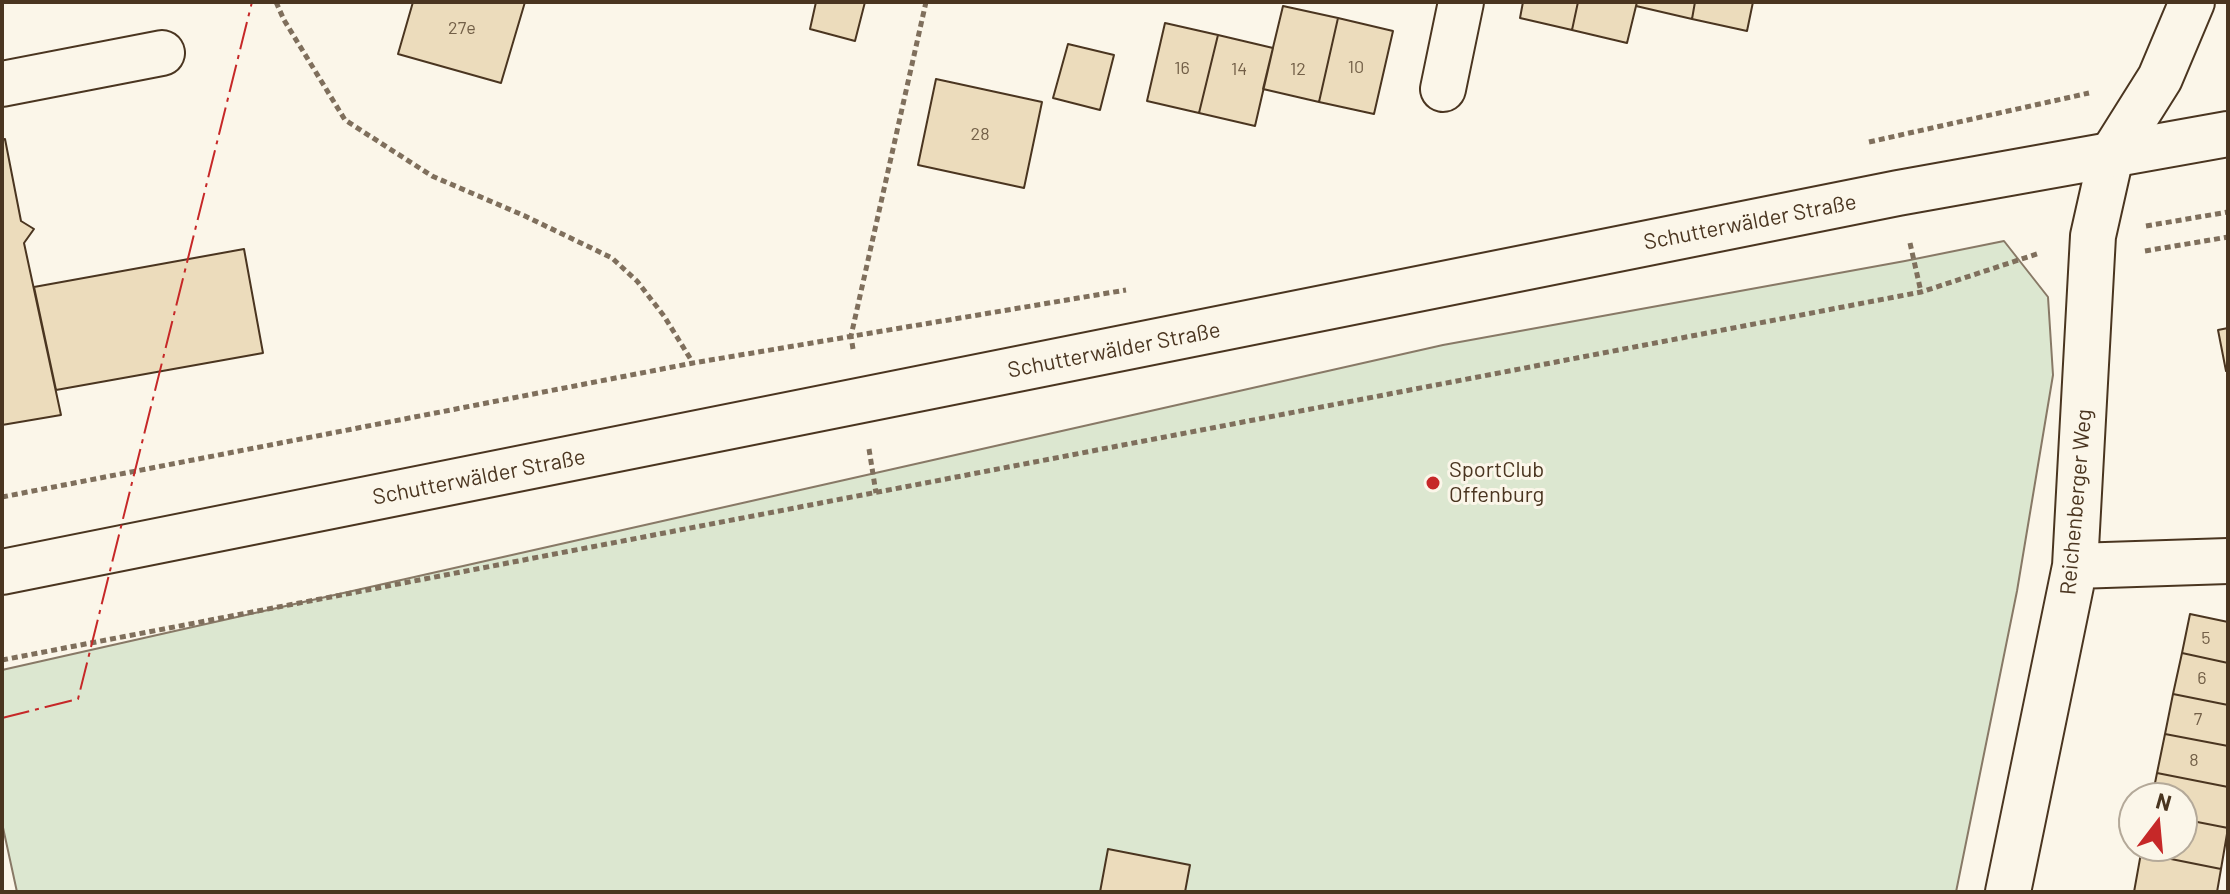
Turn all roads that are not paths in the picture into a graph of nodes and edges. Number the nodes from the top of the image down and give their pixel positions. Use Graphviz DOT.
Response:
graph roads {
  1 [pos="1461,2"];
  2 [pos="2203,5"];
  3 [pos="162,53"];
  4 [pos="2,84"];
  5 [pos="1443,89"];
  6 [pos="2228,134"];
  7 [pos="2111,156"];
  8 [pos="2228,561"];
  9 [pos="2075,566"];
  10 [pos="2,572"];
  11 [pos="2008,892"];
  1 -- 5 [label="main road"];
  2 -- 7 [label="main road, Reichenberger Weg"];
  3 -- 4 [label="main road"];
  6 -- 7 [label="main road, Schutterwälder Straße"];
  7 -- 9 [label="main road, Reichenberger Weg"];
  7 -- 10 [label="main road, Schutterwälder Straße"];
  8 -- 9 [label="main road"];
  9 -- 11 [label="main road, Reichenberger Weg"];
}
